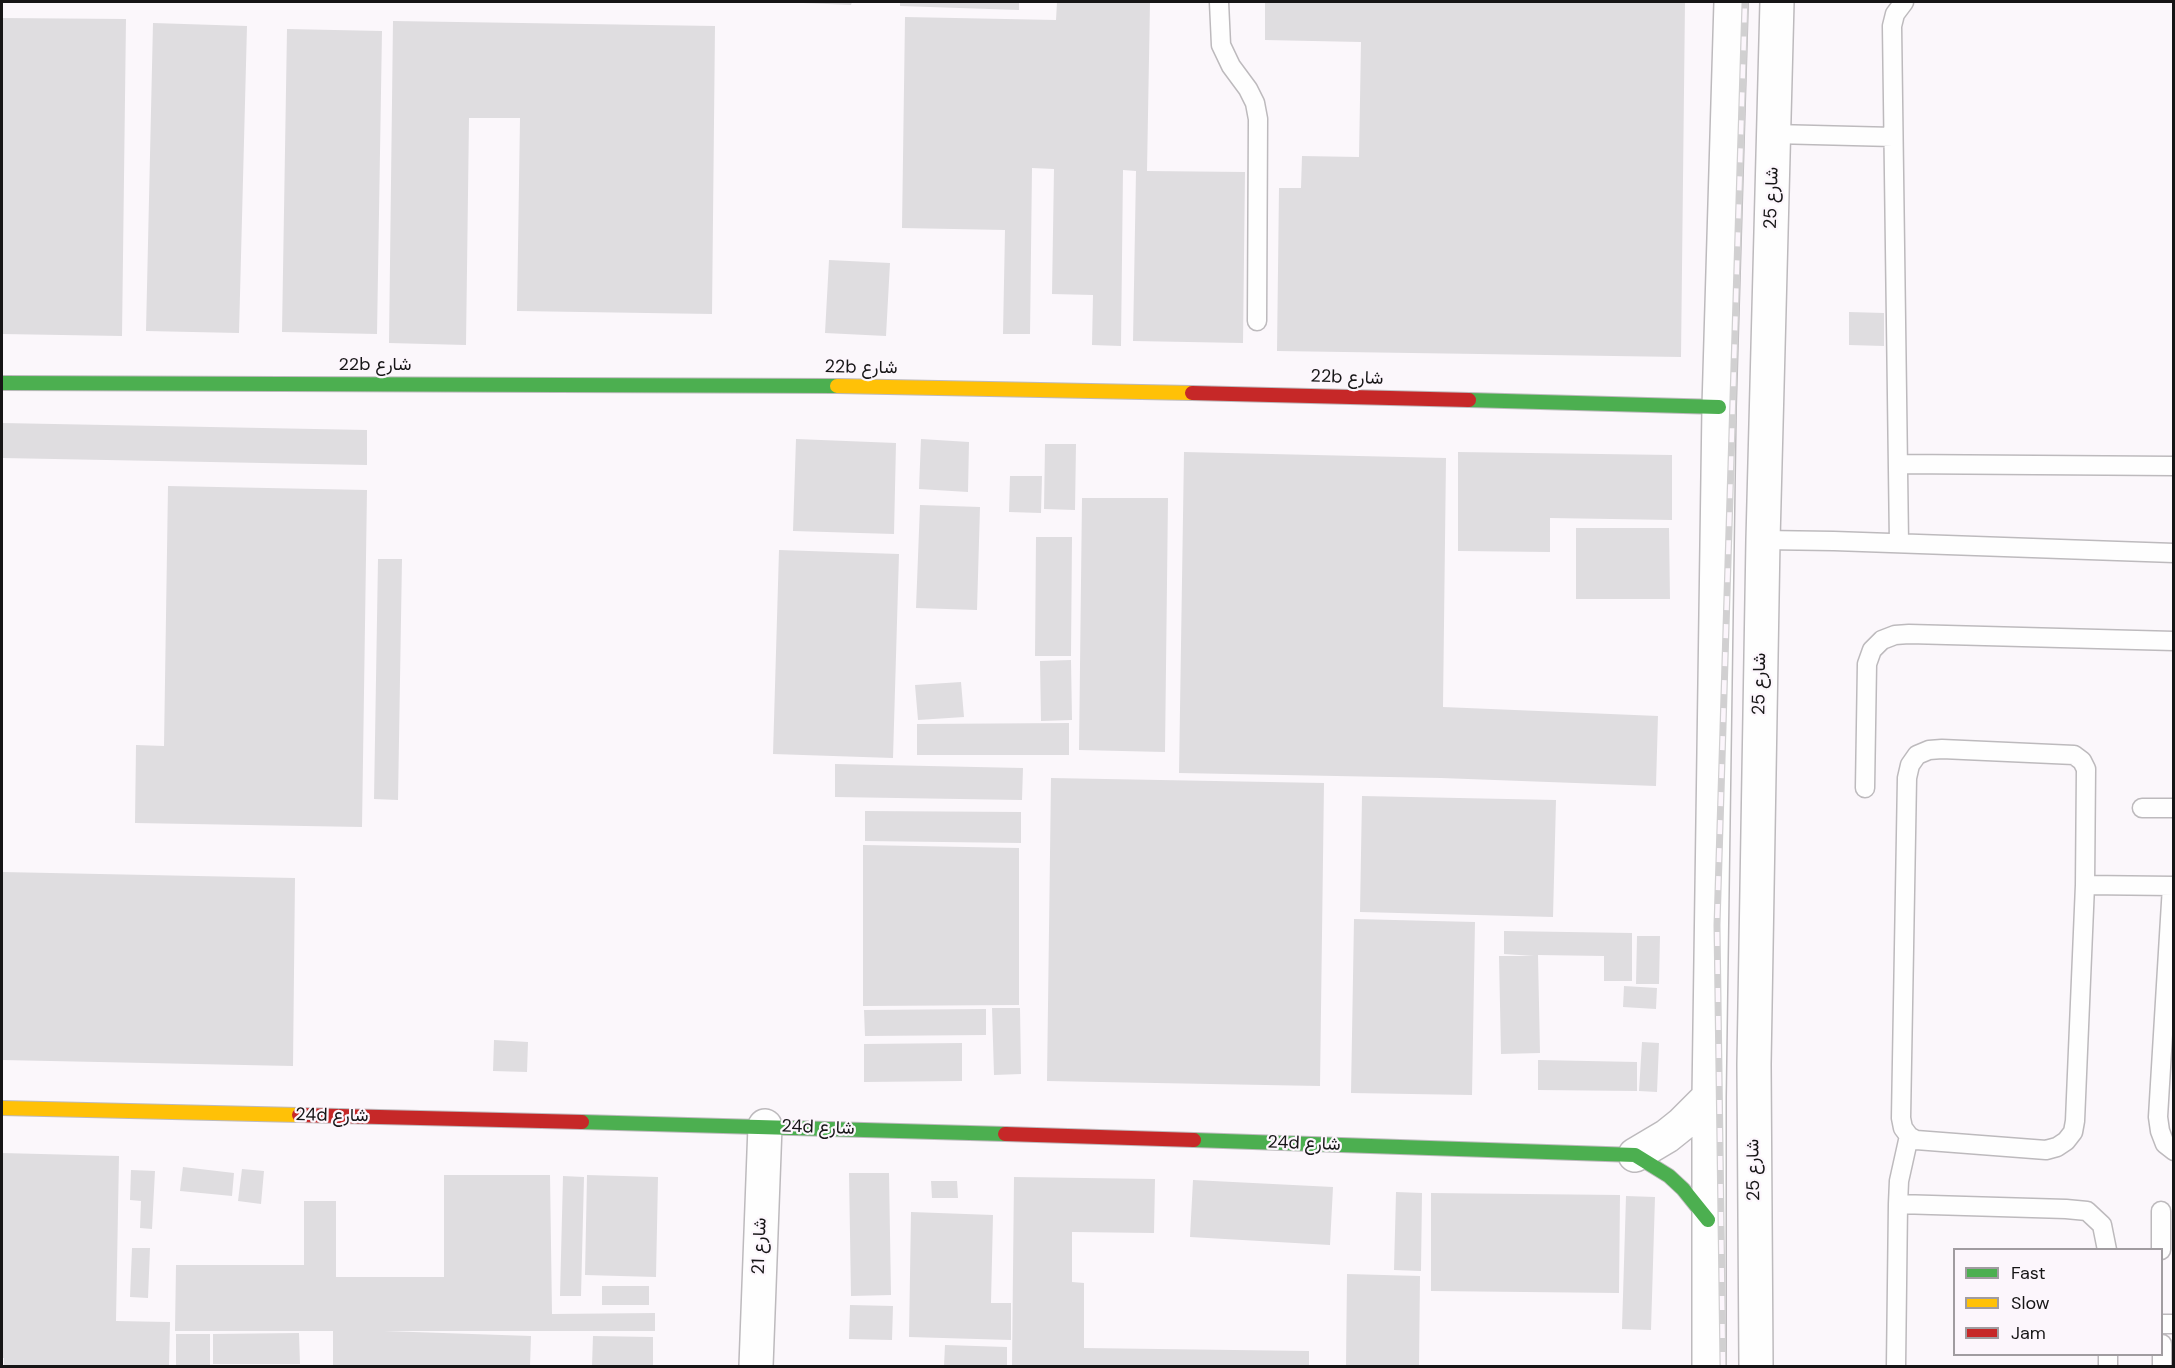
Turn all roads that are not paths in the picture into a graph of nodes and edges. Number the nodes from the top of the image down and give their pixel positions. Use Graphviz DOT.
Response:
graph roads {
  1 [pos="1219,2"];
  2 [pos="1731,2"];
  3 [pos="1777,2"];
  4 [pos="1904,2"];
  5 [pos="1774,134"];
  6 [pos="1893,137"];
  7 [pos="1257,321"];
  8 [pos="2,383"];
  9 [pos="1719,407"];
  10 [pos="1898,464"];
  11 [pos="2174,466"];
  12 [pos="1763,540"];
  13 [pos="1899,543"];
  14 [pos="2174,553"];
  15 [pos="2174,641"];
  16 [pos="1865,788"];
  17 [pos="2142,808"];
  18 [pos="2174,808"];
  19 [pos="2085,885"];
  20 [pos="2173,886"];
  21 [pos="1709,1097"];
  22 [pos="2,1108"];
  23 [pos="765,1126"];
  24 [pos="1909,1136"];
  25 [pos="2174,1151"];
  26 [pos="1635,1155"];
  27 [pos="1898,1204"];
  28 [pos="2161,1211"];
  29 [pos="1708,1220"];
  30 [pos="2107,1248"];
  31 [pos="2161,1248"];
  32 [pos="756,1366"];
  33 [pos="1709,1366"];
  34 [pos="1756,1366"];
  35 [pos="1896,1366"];
  1 -- 7 [label="lane"];
  2 -- 9 [label="street"];
  3 -- 5 [label="street, شارع 25"];
  4 -- 6 [label="lane"];
  5 -- 6 [label="lane"];
  5 -- 12 [label="street, شارع 25"];
  6 -- 10 [label="lane"];
  8 -- 9 [label="street, 22b شارع"];
  9 -- 21 [label="street"];
  10 -- 11 [label="lane"];
  10 -- 13 [label="lane"];
  12 -- 13 [label="lane"];
  12 -- 34 [label="street, شارع 25"];
  13 -- 14 [label="lane"];
  15 -- 16 [label="lane"];
  17 -- 18 [label="lane"];
  19 -- 20 [label="lane"];
  19 -- 24 [label="lane"];
  19 -- 24 [label="lane"];
  20 -- 25 [label="lane"];
  21 -- 26 [label="street"];
  21 -- 29 [label="street"];
  22 -- 23 [label="street, 24d شارع"];
  23 -- 26 [label="street, 24d شارع"];
  23 -- 32 [label="street, شارع 21"];
  24 -- 27 [label="lane"];
  26 -- 29 [label="street, 24d شارع"];
  27 -- 30 [label="lane"];
  27 -- 35 [label="lane"];
  28 -- 31 [label="lane"];
  29 -- 33 [label="street"];
}
